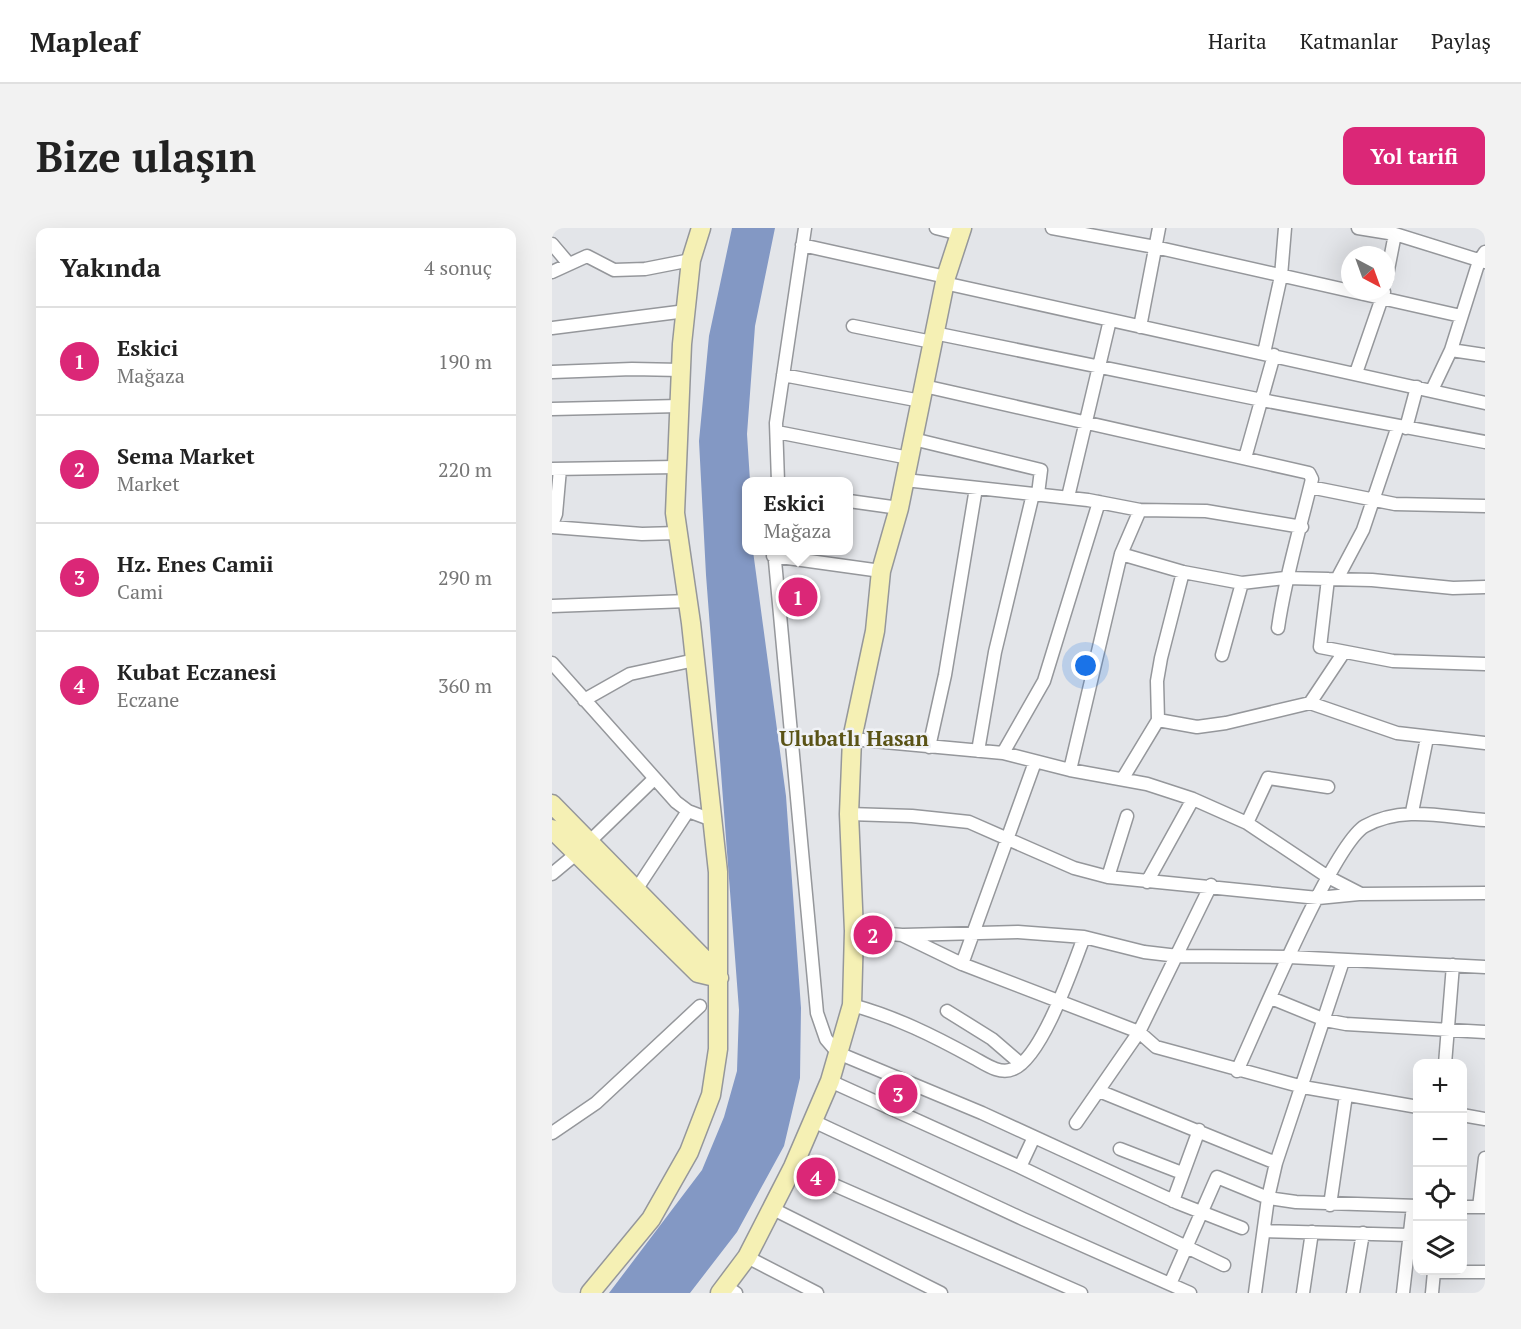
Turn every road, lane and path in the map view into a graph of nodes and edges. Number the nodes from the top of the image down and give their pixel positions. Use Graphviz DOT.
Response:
graph roads {
  1 [pos="701,228"];
  2 [pos="805,228"];
  3 [pos="936,228"];
  4 [pos="1052,228"];
  5 [pos="1159,228"];
  6 [pos="1285,228"];
  7 [pos="1358,228"];
  8 [pos="961,231"];
  9 [pos="1395,234"];
  10 [pos="552,244"];
  11 [pos="802,245"];
  12 [pos="1393,246"];
  13 [pos="1155,247"];
  14 [pos="1483,258"];
  15 [pos="691,260"];
  16 [pos="569,264"];
  17 [pos="552,272"];
  18 [pos="1281,276"];
  19 [pos="945,280"];
  20 [pos="1341,287"];
  21 [pos="1395,298"];
  22 [pos="1381,300"];
  23 [pos="686,311"];
  24 [pos="1461,316"];
  25 [pos="1110,320"];
  26 [pos="854,326"];
  27 [pos="1140,327"];
  28 [pos="552,328"];
  29 [pos="933,338"];
  30 [pos="1451,350"];
  31 [pos="1269,354"];
  32 [pos="1485,355"];
  33 [pos="1099,368"];
  34 [pos="681,370"];
  35 [pos="552,372"];
  36 [pos="1356,373"];
  37 [pos="783,375"];
  38 [pos="1417,387"];
  39 [pos="1432,390"];
  40 [pos="922,394"];
  41 [pos="1262,400"];
  42 [pos="1485,403"];
  43 [pos="679,406"];
  44 [pos="552,409"];
  45 [pos="1086,423"];
  46 [pos="1402,427"];
  47 [pos="777,432"];
  48 [pos="913,439"];
  49 [pos="1485,442"];
  50 [pos="909,458"];
  51 [pos="1245,458"];
  52 [pos="676,467"];
  53 [pos="556,469"];
  54 [pos="778,477"];
  55 [pos="905,480"];
  56 [pos="1310,486"];
  57 [pos="976,488"];
  58 [pos="1036,494"];
  59 [pos="1068,497"];
  60 [pos="1373,500"];
  61 [pos="853,502"];
  62 [pos="1099,502"];
  63 [pos="1485,506"];
  64 [pos="899,508"];
  65 [pos="1140,510"];
  66 [pos="552,526"];
  67 [pos="1302,527"];
  68 [pos="678,533"];
  69 [pos="1121,554"];
  70 [pos="773,555"];
  71 [pos="785,555"];
  72 [pos="881,571"];
  73 [pos="1183,572"];
  74 [pos="1285,578"];
  75 [pos="1333,579"];
  76 [pos="1242,583"];
  77 [pos="1485,587"];
  78 [pos="688,600"];
  79 [pos="552,606"];
  80 [pos="1278,628"];
  81 [pos="1344,652"];
  82 [pos="1222,655"];
  83 [pos="695,660"];
  84 [pos="552,663"];
  85 [pos="1485,664"];
  86 [pos="584,700"];
  87 [pos="1310,703"];
  88 [pos="1158,720"];
  89 [pos="1427,738"];
  90 [pos="852,739"];
  91 [pos="1485,743"];
  92 [pos="929,747"];
  93 [pos="978,751"];
  94 [pos="1003,753"];
  95 [pos="1035,762"];
  96 [pos="1070,770"];
  97 [pos="1123,778"];
  98 [pos="654,779"];
  99 [pos="1328,787"];
  100 [pos="1193,799"];
  101 [pos="552,804"];
  102 [pos="688,811"];
  103 [pos="1412,812"];
  104 [pos="849,814"];
  105 [pos="1127,816"];
  106 [pos="712,820"];
  107 [pos="1485,820"];
  108 [pos="1247,823"];
  109 [pos="552,829"];
  110 [pos="1006,838"];
  111 [pos="583,848"];
  112 [pos="552,874"];
  113 [pos="1108,877"];
  114 [pos="1328,877"];
  115 [pos="1147,882"];
  116 [pos="1211,885"];
  117 [pos="636,890"];
  118 [pos="1485,893"];
  119 [pos="1360,894"];
  120 [pos="1318,898"];
  121 [pos="854,931"];
  122 [pos="972,934"];
  123 [pos="902,935"];
  124 [pos="1084,937"];
  125 [pos="1178,956"];
  126 [pos="1289,957"];
  127 [pos="1343,961"];
  128 [pos="962,964"];
  129 [pos="1453,965"];
  130 [pos="1485,967"];
  131 [pos="719,970"];
  132 [pos="1271,998"];
  133 [pos="1060,1002"];
  134 [pos="852,1005"];
  135 [pos="700,1006"];
  136 [pos="947,1011"];
  137 [pos="1324,1020"];
  138 [pos="1139,1032"];
  139 [pos="1449,1032"];
  140 [pos="1485,1032"];
  141 [pos="838,1053"];
  142 [pos="1446,1059"];
  143 [pos="1021,1064"];
  144 [pos="1237,1071"];
  145 [pos="830,1081"];
  146 [pos="1303,1087"];
  147 [pos="1099,1091"];
  148 [pos="1346,1095"];
  149 [pos="1413,1106"];
  150 [pos="1467,1116"];
  151 [pos="1485,1119"];
  152 [pos="813,1121"];
  153 [pos="1076,1123"];
  154 [pos="1199,1130"];
  155 [pos="552,1133"];
  156 [pos="1034,1137"];
  157 [pos="1120,1149"];
  158 [pos="1485,1158"];
  159 [pos="1276,1163"];
  160 [pos="793,1167"];
  161 [pos="1020,1167"];
  162 [pos="1182,1173"];
  163 [pos="1268,1198"];
  164 [pos="1173,1201"];
  165 [pos="1330,1204"];
  166 [pos="1413,1206"];
  167 [pos="1482,1207"];
  168 [pos="773,1209"];
  169 [pos="1203,1213"];
  170 [pos="1413,1218"];
  171 [pos="1242,1228"];
  172 [pos="1264,1231"];
  173 [pos="1312,1232"];
  174 [pos="1363,1233"];
  175 [pos="1410,1235"];
  176 [pos="1184,1247"];
  177 [pos="747,1257"];
  178 [pos="1224,1265"];
  179 [pos="1485,1272"];
  180 [pos="1170,1284"];
  181 [pos="727,1291"];
  182 [pos="590,1293"];
  183 [pos="817,1293"];
  184 [pos="941,1293"];
  185 [pos="1081,1293"];
  186 [pos="1190,1293"];
  187 [pos="1255,1293"];
  188 [pos="1303,1293"];
  189 [pos="1353,1293"];
  190 [pos="1403,1293"];
  191 [pos="1432,1293"];
  1 -- 15 [label="main road"];
  2 -- 11 [label="street"];
  3 -- 8 [label="street"];
  4 -- 13 [label="street"];
  5 -- 13 [label="street"];
  6 -- 18 [label="street"];
  7 -- 9 [label="street"];
  8 -- 19 [label="main road"];
  9 -- 12 [label="street"];
  9 -- 14 [label="street"];
  10 -- 16 [label="street"];
  11 -- 19 [label="street"];
  11 -- 37 [label="street"];
  13 -- 18 [label="street"];
  13 -- 27 [label="street"];
  14 -- 24 [label="street"];
  15 -- 16 [label="street"];
  15 -- 23 [label="main road"];
  16 -- 17 [label="street"];
  18 -- 20 [label="street"];
  18 -- 31 [label="street"];
  19 -- 25 [label="street"];
  19 -- 29 [label="main road"];
  21 -- 24 [label="street"];
  22 -- 36 [label="street"];
  23 -- 28 [label="street"];
  23 -- 34 [label="main road"];
  24 -- 30 [label="street"];
  25 -- 27 [label="street"];
  25 -- 33 [label="street"];
  26 -- 29 [label="street"];
  27 -- 31 [label="street"];
  29 -- 33 [label="street"];
  29 -- 40 [label="main road"];
  30 -- 32 [label="street"];
  30 -- 39 [label="street"];
  31 -- 36 [label="street"];
  31 -- 41 [label="street"];
  33 -- 41 [label="street"];
  33 -- 45 [label="street"];
  34 -- 35 [label="street"];
  34 -- 43 [label="main road"];
  36 -- 38 [label="street"];
  37 -- 40 [label="street"];
  37 -- 47 [label="street"];
  38 -- 39 [label="street"];
  38 -- 46 [label="street"];
  39 -- 42 [label="street"];
  40 -- 45 [label="street"];
  40 -- 48 [label="main road"];
  41 -- 46 [label="street"];
  41 -- 51 [label="street"];
  43 -- 44 [label="street"];
  43 -- 52 [label="main road"];
  45 -- 51 [label="street"];
  45 -- 59 [label="street"];
  46 -- 49 [label="street"];
  46 -- 60 [label="street"];
  47 -- 50 [label="street"];
  47 -- 54 [label="street"];
  48 -- 50 [label="main road"];
  48 -- 58 [label="street"];
  50 -- 55 [label="main road"];
  51 -- 56 [label="street"];
  52 -- 53 [label="street"];
  52 -- 68 [label="main road"];
  53 -- 66 [label="street"];
  55 -- 57 [label="street"];
  55 -- 64 [label="main road"];
  56 -- 60 [label="street"];
  56 -- 67 [label="street"];
  57 -- 58 [label="street"];
  57 -- 92 [label="street"];
  58 -- 59 [label="street"];
  58 -- 93 [label="street"];
  59 -- 62 [label="street"];
  60 -- 63 [label="street"];
  60 -- 75 [label="street"];
  61 -- 64 [label="street"];
  62 -- 65 [label="street"];
  62 -- 94 [label="street"];
  64 -- 72 [label="main road"];
  65 -- 67 [label="street"];
  65 -- 69 [label="street"];
  66 -- 68 [label="street"];
  67 -- 74 [label="street"];
  68 -- 78 [label="main road"];
  69 -- 73 [label="street"];
  69 -- 96 [label="street"];
  70 -- 141 [label="street"];
  71 -- 72 [label="street"];
  72 -- 90 [label="main road"];
  73 -- 76 [label="street"];
  73 -- 88 [label="street"];
  74 -- 75 [label="street"];
  74 -- 76 [label="street"];
  74 -- 80 [label="street"];
  75 -- 77 [label="street"];
  75 -- 81 [label="street"];
  76 -- 82 [label="street"];
  78 -- 79 [label="street"];
  78 -- 83 [label="main road"];
  81 -- 85 [label="street"];
  81 -- 87 [label="street"];
  83 -- 86 [label="street"];
  83 -- 106 [label="main road"];
  84 -- 86 [label="street"];
  86 -- 98 [label="street"];
  87 -- 88 [label="street"];
  87 -- 89 [label="street"];
  88 -- 97 [label="street"];
  89 -- 91 [label="street"];
  89 -- 103 [label="street"];
  90 -- 92 [label="street"];
  90 -- 104 [label="main road"];
  92 -- 93 [label="street"];
  93 -- 94 [label="street"];
  94 -- 95 [label="street"];
  95 -- 96 [label="street"];
  95 -- 110 [label="street"];
  96 -- 97 [label="street"];
  97 -- 100 [label="street"];
  98 -- 102 [label="street"];
  98 -- 111 [label="street"];
  99 -- 108 [label="street"];
  100 -- 108 [label="street"];
  100 -- 115 [label="street"];
  101 -- 111 [label="main road"];
  102 -- 106 [label="street"];
  102 -- 117 [label="street"];
  103 -- 107 [label="street"];
  103 -- 114 [label="street"];
  104 -- 110 [label="street"];
  104 -- 121 [label="main road"];
  105 -- 113 [label="street"];
  106 -- 131 [label="main road"];
  108 -- 114 [label="street"];
  109 -- 111 [label="main road"];
  110 -- 113 [label="street"];
  110 -- 122 [label="street"];
  111 -- 112 [label="street"];
  111 -- 117 [label="main road"];
  111 -- 131 [label="main road"];
  113 -- 115 [label="street"];
  114 -- 119 [label="street"];
  114 -- 120 [label="street"];
  115 -- 116 [label="street"];
  116 -- 120 [label="street"];
  116 -- 125 [label="street"];
  117 -- 131 [label="main road"];
  118 -- 119 [label="street"];
  119 -- 120 [label="street"];
  120 -- 126 [label="street"];
  121 -- 123 [label="street"];
  121 -- 134 [label="main road"];
  122 -- 123 [label="street"];
  122 -- 124 [label="street"];
  122 -- 128 [label="street"];
  123 -- 128 [label="street"];
  124 -- 125 [label="street"];
  124 -- 133 [label="street"];
  125 -- 126 [label="street"];
  125 -- 138 [label="street"];
  126 -- 127 [label="street"];
  126 -- 132 [label="street"];
  127 -- 129 [label="street"];
  127 -- 137 [label="street"];
  128 -- 133 [label="street"];
  129 -- 130 [label="street"];
  129 -- 139 [label="street"];
  131 -- 182 [label="main road"];
  132 -- 137 [label="street"];
  132 -- 144 [label="street"];
  133 -- 138 [label="street"];
  133 -- 143 [label="street"];
  134 -- 141 [label="main road"];
  134 -- 143 [label="street"];
  135 -- 155 [label="street"];
  136 -- 143 [label="street"];
  137 -- 139 [label="street"];
  137 -- 146 [label="street"];
  138 -- 144 [label="street"];
  138 -- 147 [label="street"];
  139 -- 140 [label="street"];
  139 -- 142 [label="street"];
  141 -- 145 [label="main road"];
  141 -- 156 [label="street"];
  144 -- 146 [label="street"];
  145 -- 152 [label="main road"];
  145 -- 161 [label="street"];
  146 -- 148 [label="street"];
  146 -- 159 [label="street"];
  147 -- 153 [label="street"];
  147 -- 154 [label="street"];
  148 -- 149 [label="street"];
  148 -- 165 [label="street"];
  150 -- 151 [label="street"];
  152 -- 160 [label="main road"];
  152 -- 180 [label="street"];
  154 -- 159 [label="street"];
  154 -- 162 [label="street"];
  156 -- 161 [label="street"];
  156 -- 164 [label="street"];
  157 -- 162 [label="street"];
  158 -- 167 [label="street"];
  159 -- 163 [label="street"];
  160 -- 168 [label="main road"];
  160 -- 185 [label="street"];
  161 -- 176 [label="street"];
  162 -- 164 [label="street"];
  163 -- 165 [label="street"];
  163 -- 169 [label="street"];
  163 -- 172 [label="street"];
  164 -- 169 [label="street"];
  165 -- 166 [label="street"];
  168 -- 177 [label="main road"];
  168 -- 184 [label="street"];
  169 -- 171 [label="street"];
  169 -- 176 [label="street"];
  170 -- 175 [label="street"];
  172 -- 173 [label="street"];
  172 -- 187 [label="street"];
  173 -- 174 [label="street"];
  173 -- 188 [label="street"];
  174 -- 175 [label="street"];
  174 -- 189 [label="street"];
  175 -- 190 [label="street"];
  176 -- 178 [label="street"];
  176 -- 180 [label="street"];
  177 -- 181 [label="main road"];
  177 -- 183 [label="street"];
  179 -- 191 [label="street"];
  180 -- 186 [label="street"];
}
